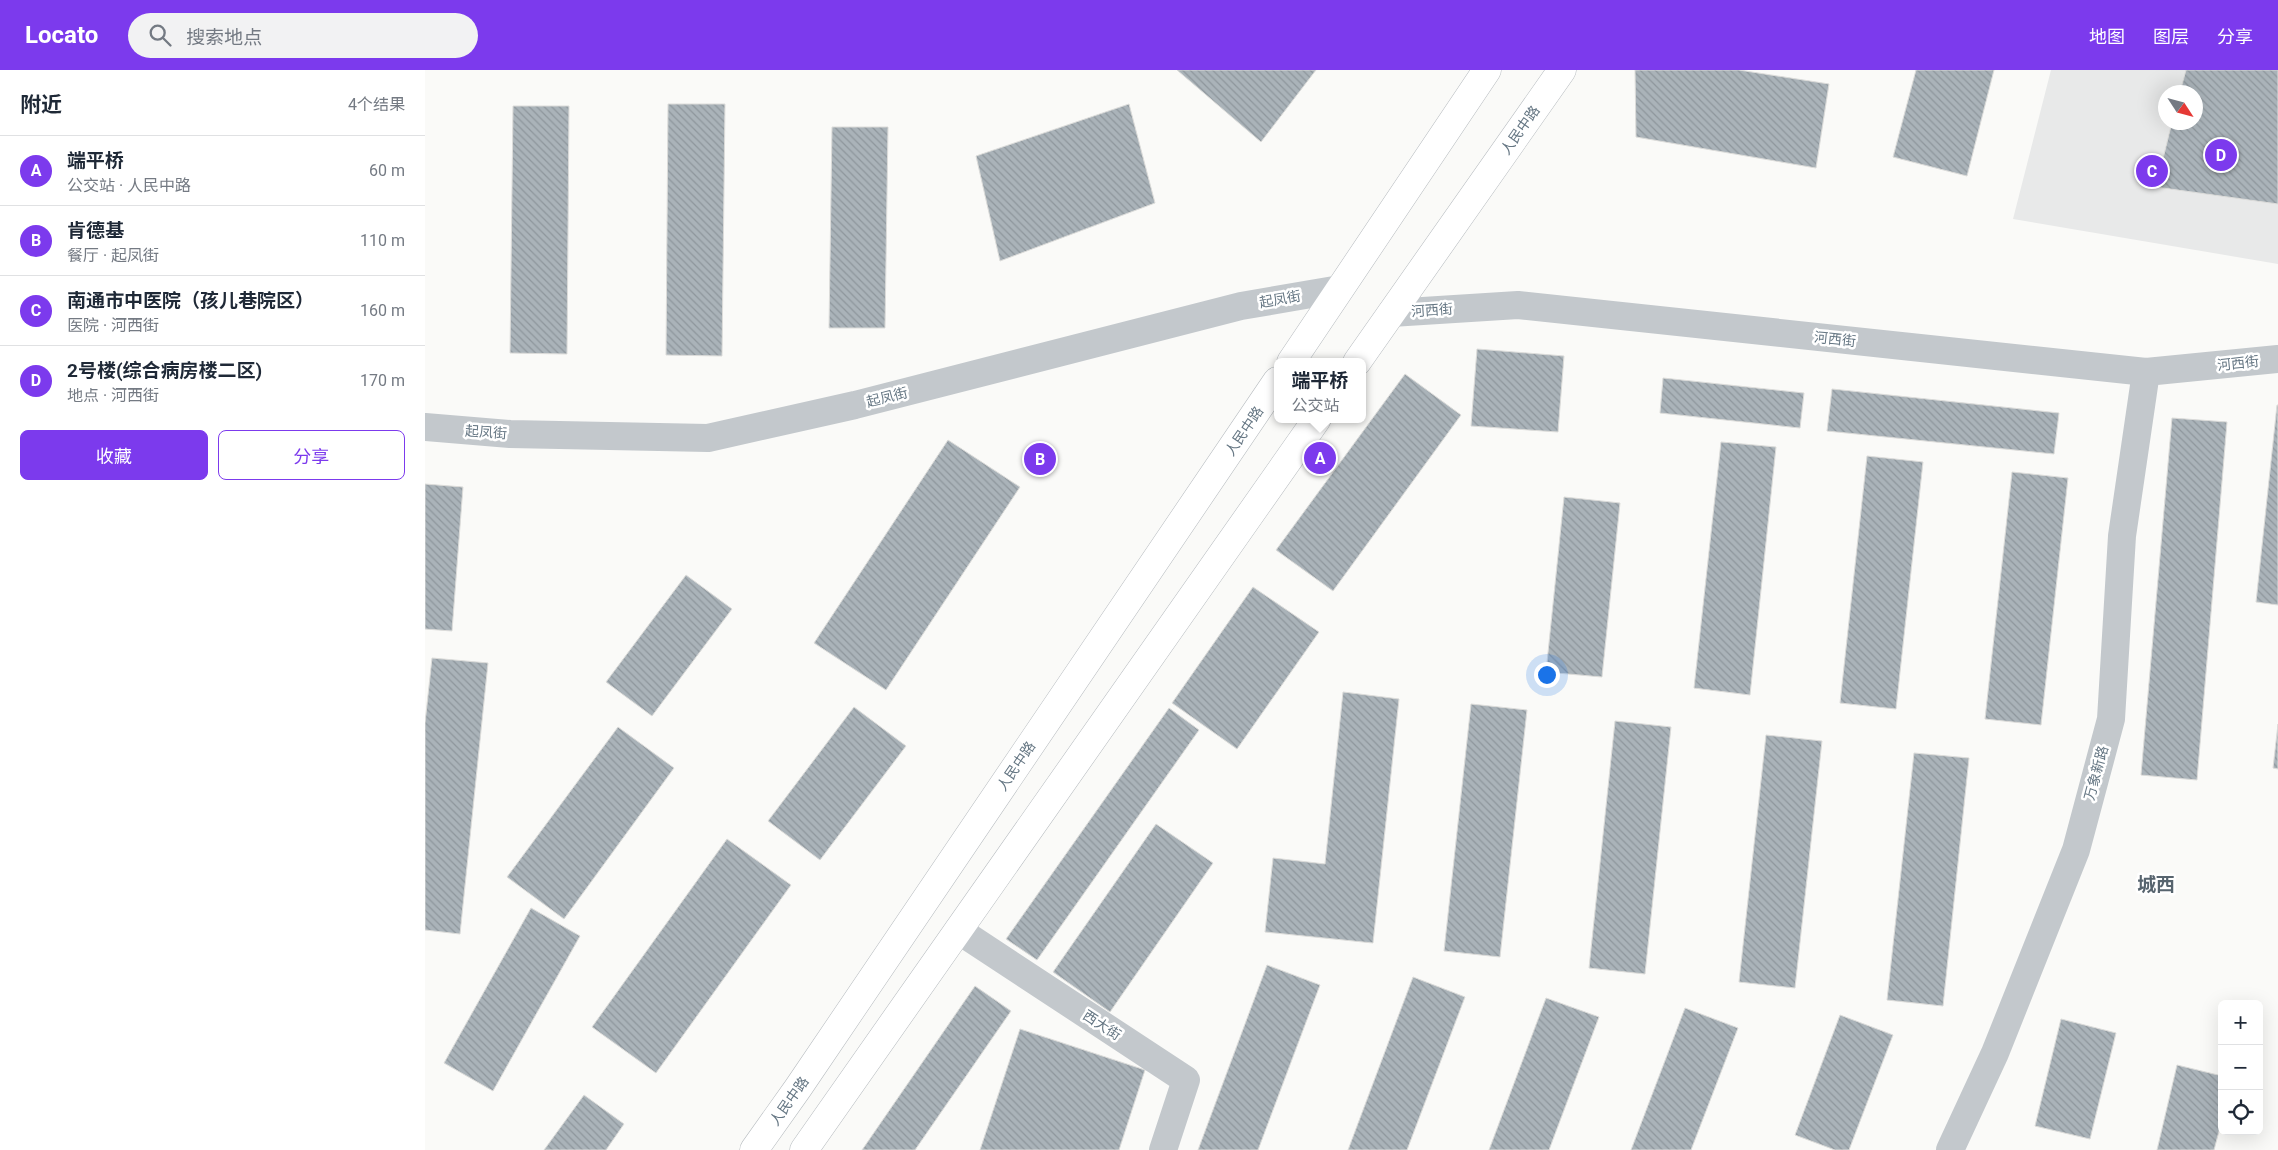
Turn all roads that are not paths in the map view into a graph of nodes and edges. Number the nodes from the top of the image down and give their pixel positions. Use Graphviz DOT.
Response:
graph roads {
  1 [pos="1487,70"];
  2 [pos="1562,70"];
  3 [pos="1340,289"];
  4 [pos="1391,313"];
  5 [pos="1294,358"];
  6 [pos="1360,358"];
  7 [pos="2278,359"];
  8 [pos="2147,372"];
  9 [pos="1274,385"];
  10 [pos="1314,423"];
  11 [pos="425,427"];
  12 [pos="958,930"];
  13 [pos="754,1150"];
  14 [pos="804,1150"];
  15 [pos="1163,1150"];
  16 [pos="1950,1150"];
  1 -- 3 [label="main road"];
  2 -- 4 [label="main road, 人民中路"];
  3 -- 5 [label="main road"];
  3 -- 11 [label="street, 起凤街"];
  4 -- 6 [label="main road, 人民中路"];
  4 -- 8 [label="street, 河西街"];
  7 -- 8 [label="street, 河西街"];
  8 -- 16 [label="street, 万象新路"];
  9 -- 13 [label="main road, 人民中路"];
  10 -- 12 [label="main road"];
  12 -- 14 [label="main road"];
  12 -- 15 [label="street, 西大街"];
}
